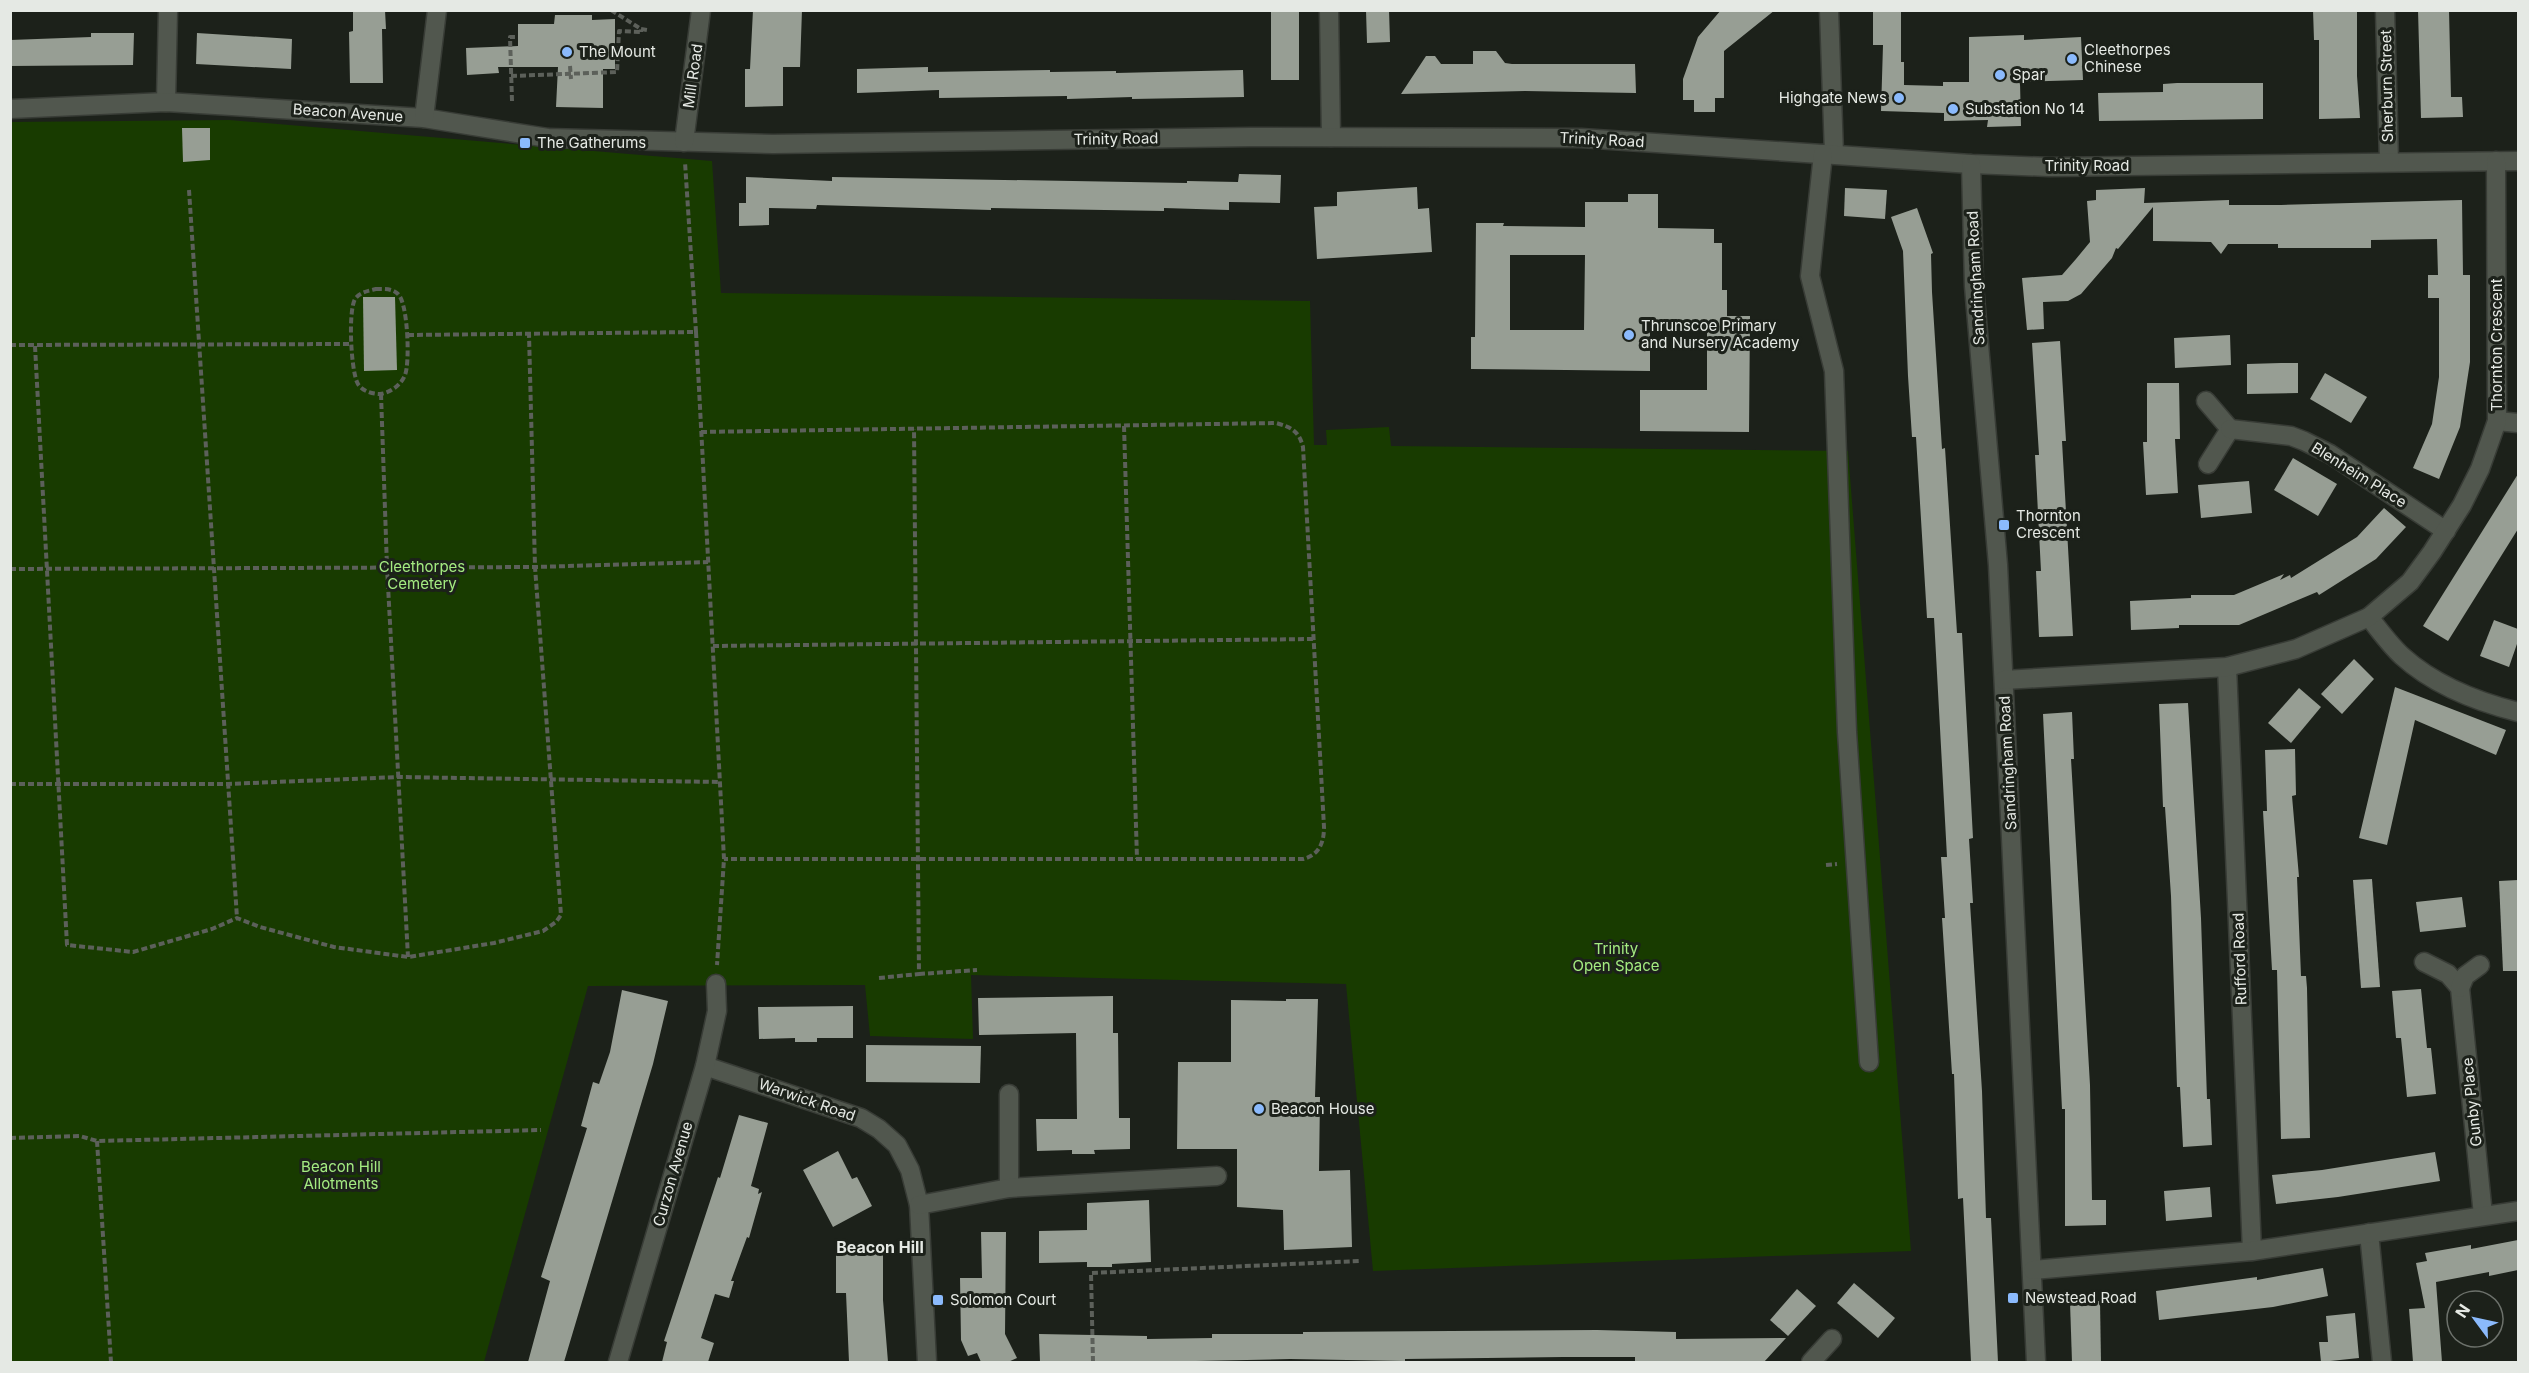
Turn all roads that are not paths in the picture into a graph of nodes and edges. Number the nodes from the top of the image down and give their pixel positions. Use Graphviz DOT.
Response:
graph roads {
  1 [pos="168,10"];
  2 [pos="437,10"];
  3 [pos="701,10"];
  4 [pos="1329,10"];
  5 [pos="1829,10"];
  6 [pos="2385,10"];
  7 [pos="166,102"];
  8 [pos="10,109"];
  9 [pos="424,118"];
  10 [pos="1331,137"];
  11 [pos="684,141"];
  12 [pos="1828,154"];
  13 [pos="2496,161"];
  14 [pos="2518,161"];
  15 [pos="2388,162"];
  16 [pos="1971,164"];
  17 [pos="2206,401"];
  18 [pos="2497,422"];
  19 [pos="2518,423"];
  20 [pos="2230,429"];
  21 [pos="2208,465"];
  22 [pos="2446,531"];
  23 [pos="2369,617"];
  24 [pos="2227,667"];
  25 [pos="2004,680"];
  26 [pos="2518,712"];
  27 [pos="2424,962"];
  28 [pos="2480,964"];
  29 [pos="716,984"];
  30 [pos="2460,988"];
  31 [pos="1869,1062"];
  32 [pos="705,1066"];
  33 [pos="1009,1094"];
  34 [pos="1217,1176"];
  35 [pos="1009,1188"];
  36 [pos="919,1205"];
  37 [pos="2518,1211"];
  38 [pos="2483,1215"];
  39 [pos="2369,1233"];
  40 [pos="2252,1251"];
  41 [pos="2032,1270"];
  42 [pos="1832,1339"];
  43 [pos="618,1362"];
  44 [pos="927,1362"];
  45 [pos="1811,1362"];
  46 [pos="2037,1362"];
  47 [pos="2382,1362"];
  1 -- 7 [label="street"];
  2 -- 9 [label="street"];
  3 -- 11 [label="street, Mill Road"];
  4 -- 10 [label="street"];
  5 -- 12 [label="street"];
  6 -- 15 [label="street, Sherburn Street"];
  7 -- 8 [label="street, Beacon Avenue"];
  7 -- 9 [label="street, Beacon Avenue"];
  9 -- 11 [label="street, Beacon Avenue"];
  10 -- 11 [label="street, Trinity Road"];
  10 -- 12 [label="street, Trinity Road"];
  12 -- 16 [label="street, Trinity Road"];
  12 -- 31 [label="street"];
  13 -- 14 [label="street, Trinity Road"];
  13 -- 15 [label="street, Trinity Road"];
  13 -- 18 [label="street, Thornton Crescent"];
  15 -- 16 [label="street, Trinity Road"];
  16 -- 25 [label="street, Sandringham Road"];
  17 -- 20 [label="street"];
  18 -- 19 [label="street"];
  18 -- 22 [label="street, Thornton Crescent"];
  20 -- 21 [label="street"];
  20 -- 22 [label="street, Blenheim Place"];
  22 -- 23 [label="street, Thornton Crescent"];
  23 -- 24 [label="street, Thornton Crescent"];
  23 -- 26 [label="street"];
  24 -- 25 [label="street, Thornton Crescent"];
  24 -- 40 [label="street, Rufford Road"];
  25 -- 41 [label="street, Sandringham Road"];
  27 -- 30 [label="street"];
  28 -- 30 [label="street"];
  29 -- 32 [label="street, Curzon Avenue"];
  30 -- 38 [label="street, Gunby Place"];
  32 -- 36 [label="street, Warwick Road"];
  32 -- 43 [label="street, Curzon Avenue"];
  33 -- 35 [label="street"];
  34 -- 35 [label="street"];
  35 -- 36 [label="street"];
  36 -- 44 [label="street, Warwick Road"];
  37 -- 38 [label="street"];
  38 -- 39 [label="street"];
  39 -- 40 [label="street"];
  39 -- 47 [label="street"];
  40 -- 41 [label="street"];
  41 -- 46 [label="street, Sandringham Road"];
  42 -- 45 [label="street"];
}
